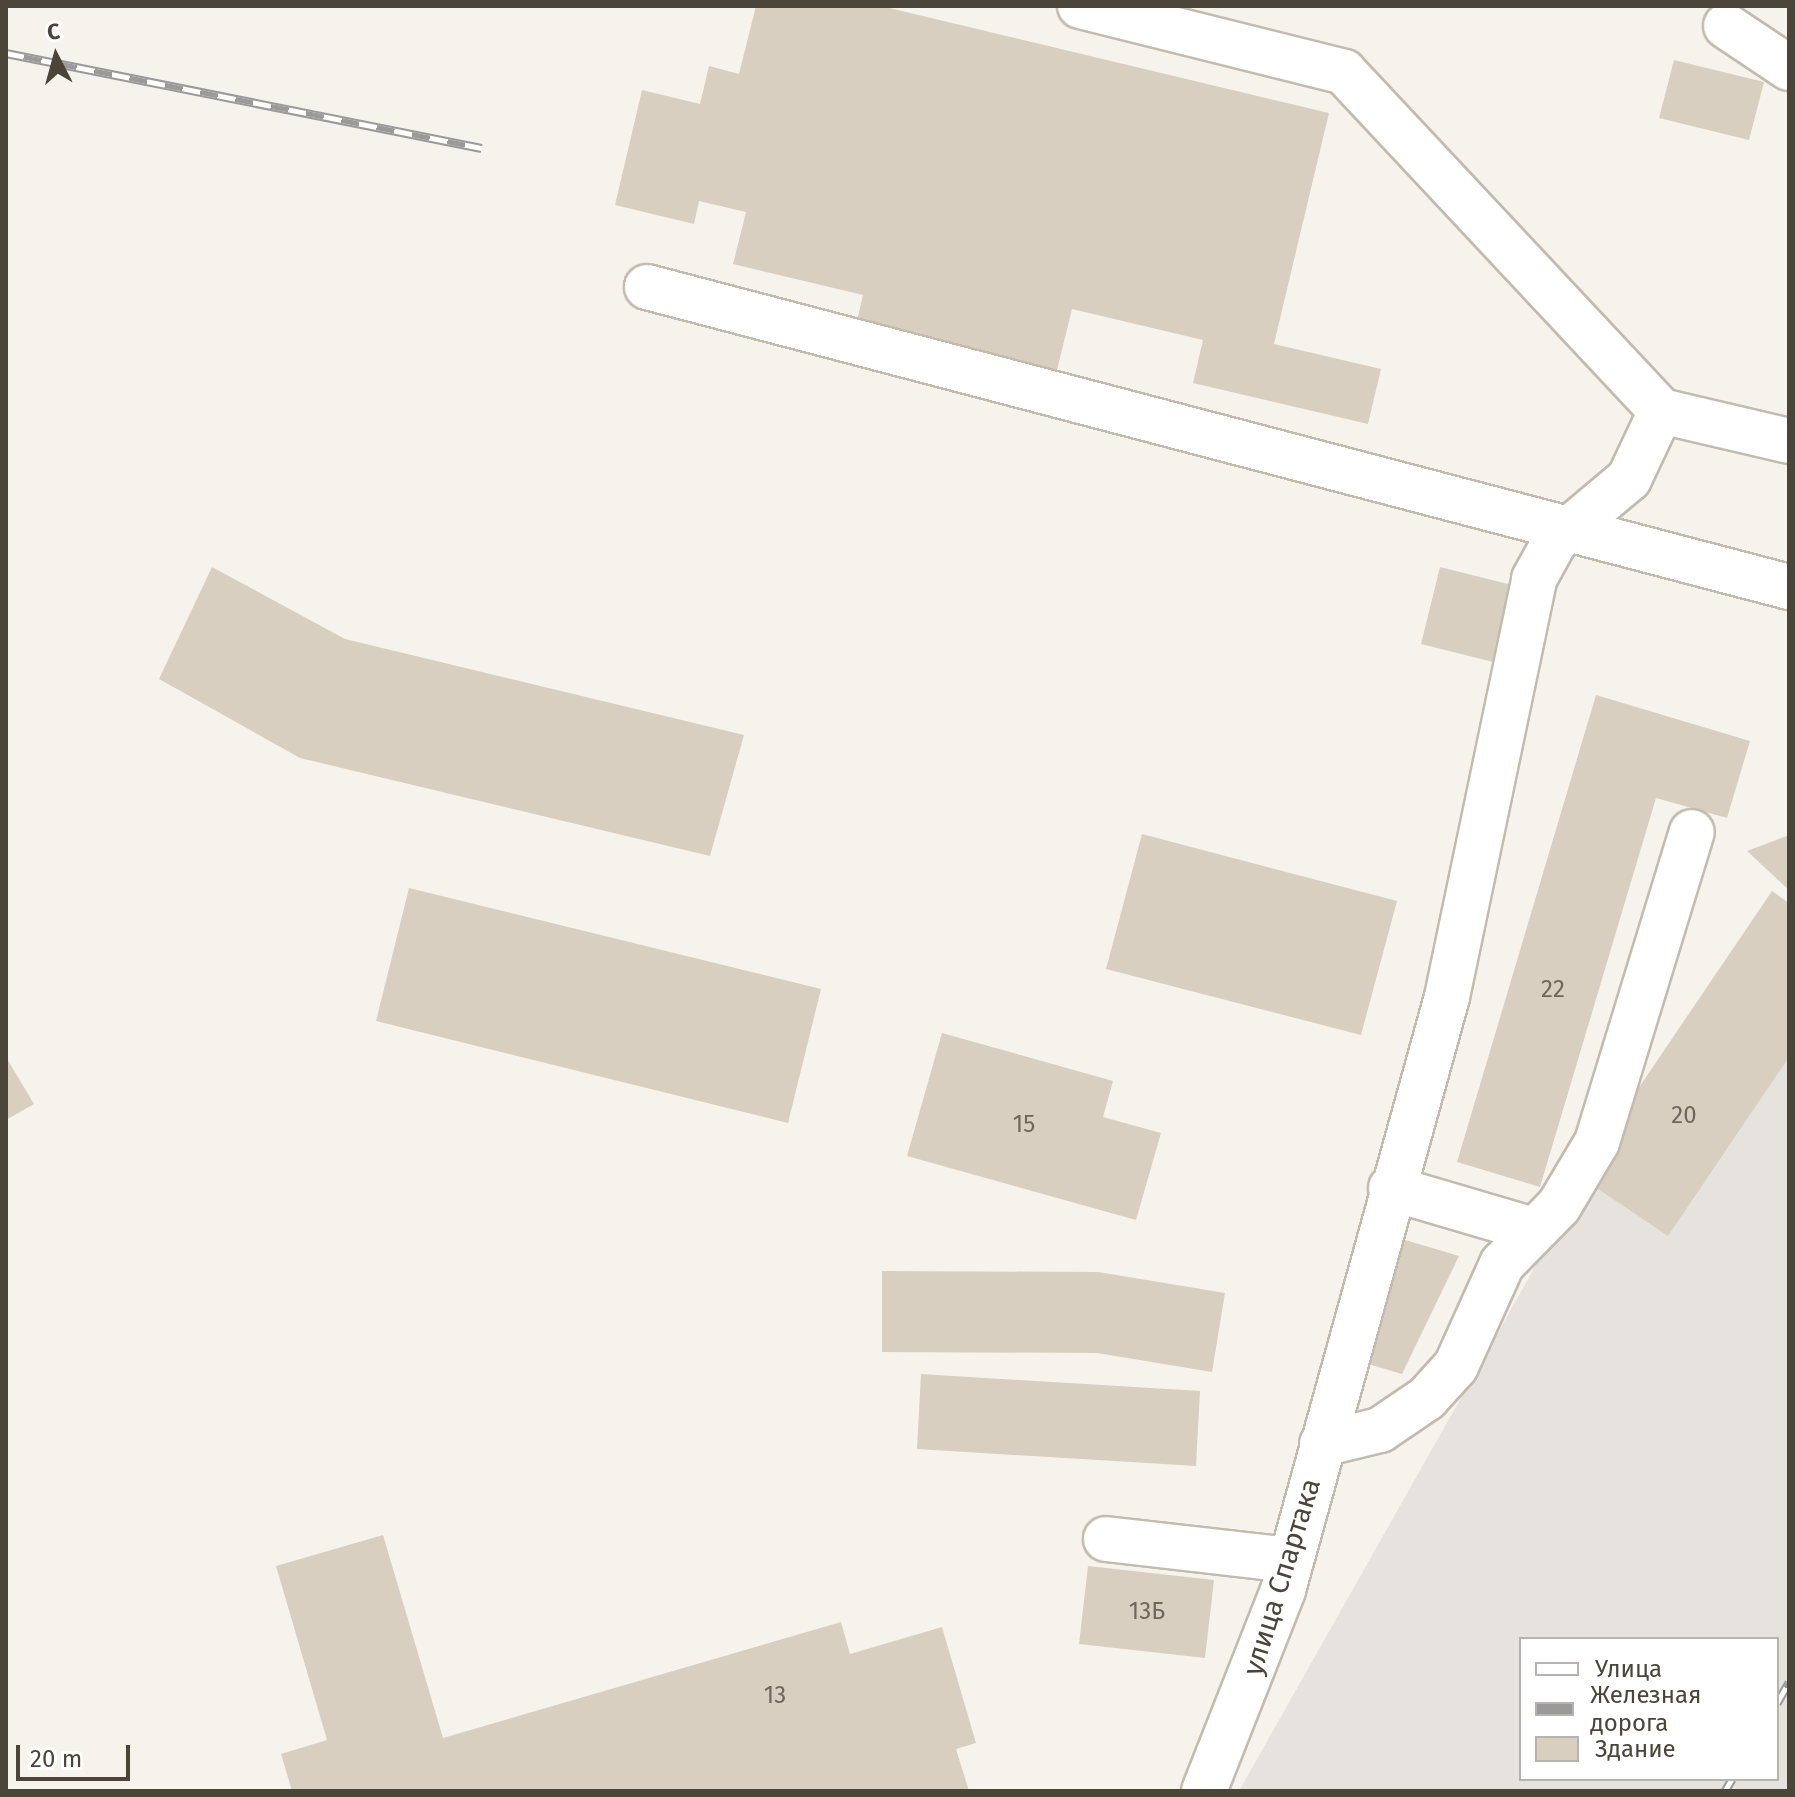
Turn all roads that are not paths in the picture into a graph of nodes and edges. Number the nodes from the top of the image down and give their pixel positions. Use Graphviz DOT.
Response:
graph roads {
  1 [pos="1080,6"];
  2 [pos="1726,26"];
  3 [pos="1789,68"];
  4 [pos="647,287"];
  5 [pos="1661,411"];
  6 [pos="1789,441"];
  7 [pos="1568,529"];
  8 [pos="1789,587"];
  9 [pos="1692,832"];
  10 [pos="1391,1188"];
  11 [pos="1534,1230"];
  12 [pos="1322,1444"];
  13 [pos="1106,1539"];
  14 [pos="1291,1560"];
  15 [pos="1204,1791"];
  1 -- 5 [label="street"];
  2 -- 3 [label="street"];
  4 -- 7 [label="street"];
  5 -- 6 [label="street"];
  5 -- 7 [label="street, улица Спартака"];
  7 -- 8 [label="street"];
  7 -- 10 [label="street, улица Спартака"];
  9 -- 11 [label="street"];
  10 -- 11 [label="street"];
  10 -- 12 [label="street, улица Спартака"];
  11 -- 12 [label="street"];
  12 -- 14 [label="street, улица Спартака"];
  13 -- 14 [label="street"];
  14 -- 15 [label="street, улица Спартака"];
}
